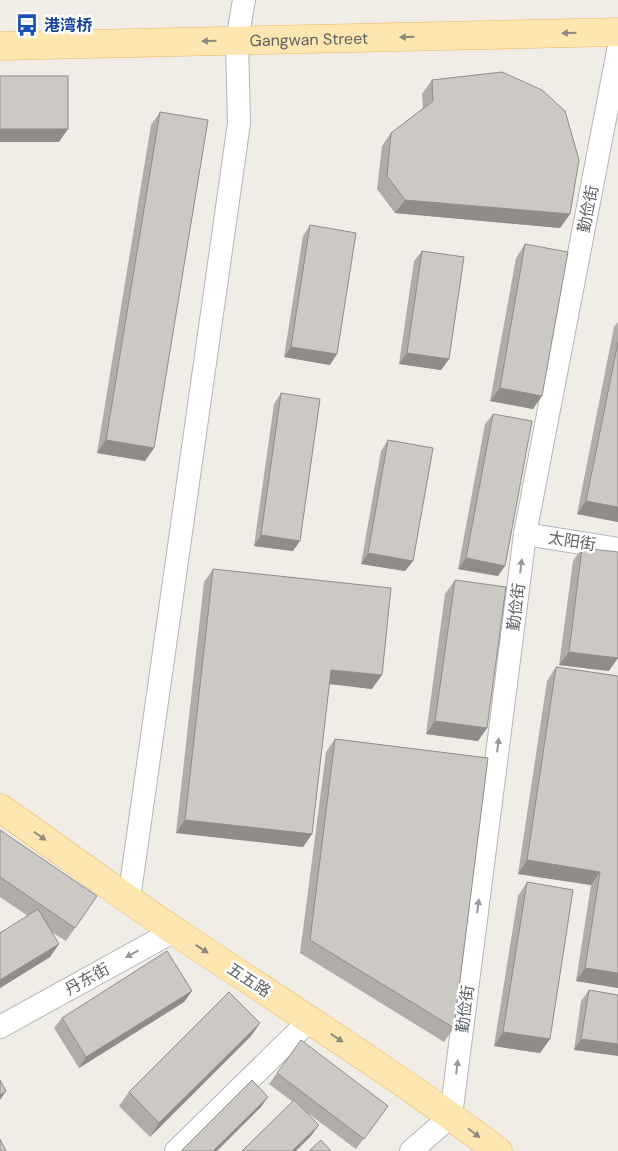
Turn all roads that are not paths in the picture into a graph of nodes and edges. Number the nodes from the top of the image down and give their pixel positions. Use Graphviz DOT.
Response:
graph roads {
  1 [pos="244,0"];
  2 [pos="618,32"];
  3 [pos="237,41"];
  4 [pos="0,46"];
  5 [pos="618,51"];
  6 [pos="526,534"];
  7 [pos="618,549"];
  8 [pos="0,808"];
  9 [pos="129,899"];
  10 [pos="174,931"];
  11 [pos="310,1020"];
  12 [pos="0,1026"];
  13 [pos="451,1116"];
  14 [pos="176,1151"];
  15 [pos="411,1151"];
  16 [pos="498,1151"];
  1 -- 3 [label="street"];
  2 -- 3 [label="main road, Gangwan Street, one-way"];
  3 -- 4 [label="main road, Gangwan Street, one-way"];
  3 -- 9 [label="street"];
  5 -- 6 [label="street, 勤俭街"];
  6 -- 7 [label="street, 太阳街"];
  13 -- 6 [label="street, 勤俭街, one-way"];
  8 -- 9 [label="main road, 五五路, one-way"];
  9 -- 10 [label="main road, 五五路"];
  10 -- 11 [label="main road, 五五路, one-way"];
  10 -- 12 [label="street, 丹东街, one-way"];
  11 -- 13 [label="main road, 五五路, one-way"];
  11 -- 14 [label="street"];
  13 -- 15 [label="street"];
  13 -- 16 [label="main road, 五五路, one-way"];
}
